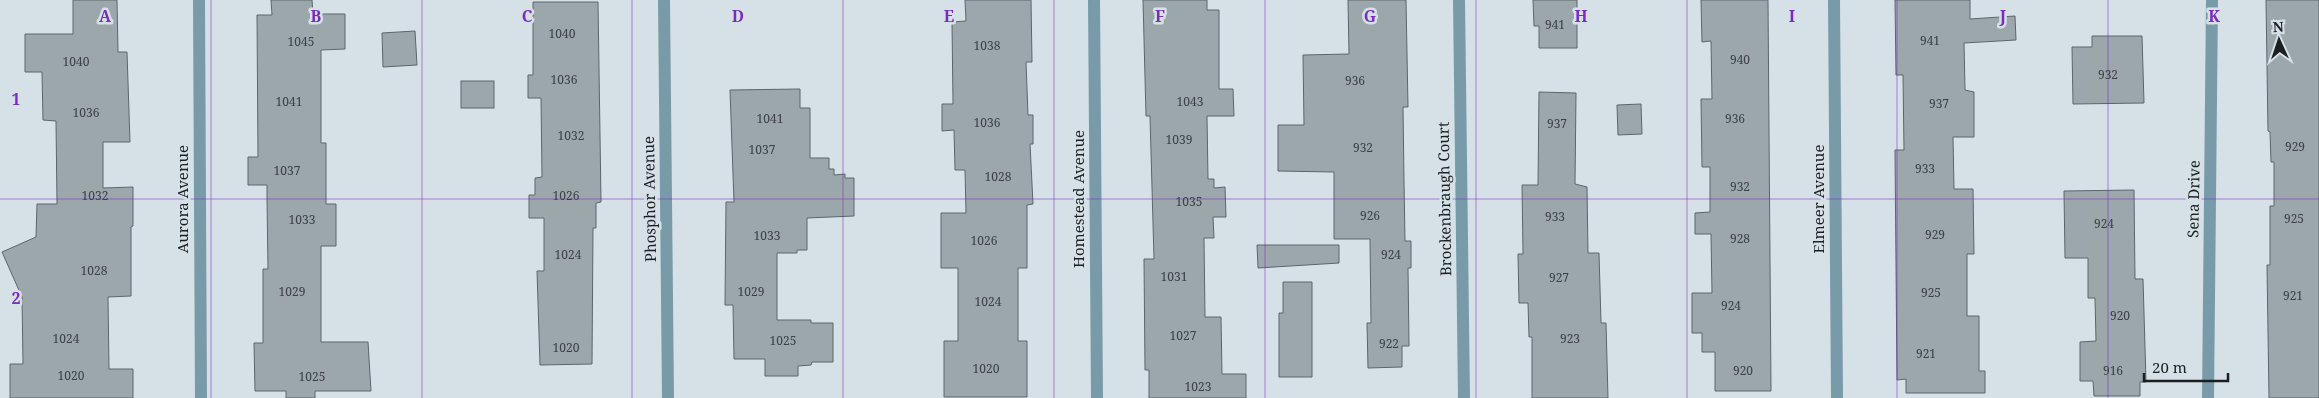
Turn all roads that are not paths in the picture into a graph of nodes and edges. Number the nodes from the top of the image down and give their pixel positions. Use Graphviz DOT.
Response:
graph roads {
  1 [pos="199,0"];
  2 [pos="664,0"];
  3 [pos="1094,0"];
  4 [pos="1459,0"];
  5 [pos="1834,0"];
  6 [pos="2212,0"];
  7 [pos="201,398"];
  8 [pos="668,398"];
  9 [pos="1097,398"];
  10 [pos="1464,398"];
  11 [pos="1836,398"];
  12 [pos="2208,398"];
  1 -- 7 [label="street, Aurora Avenue"];
  2 -- 8 [label="street, Phosphor Avenue"];
  3 -- 9 [label="street, Homestead Avenue"];
  4 -- 10 [label="street, Brockenbraugh Court"];
  5 -- 11 [label="street, Elmeer Avenue"];
  6 -- 12 [label="street, Sena Drive"];
}
